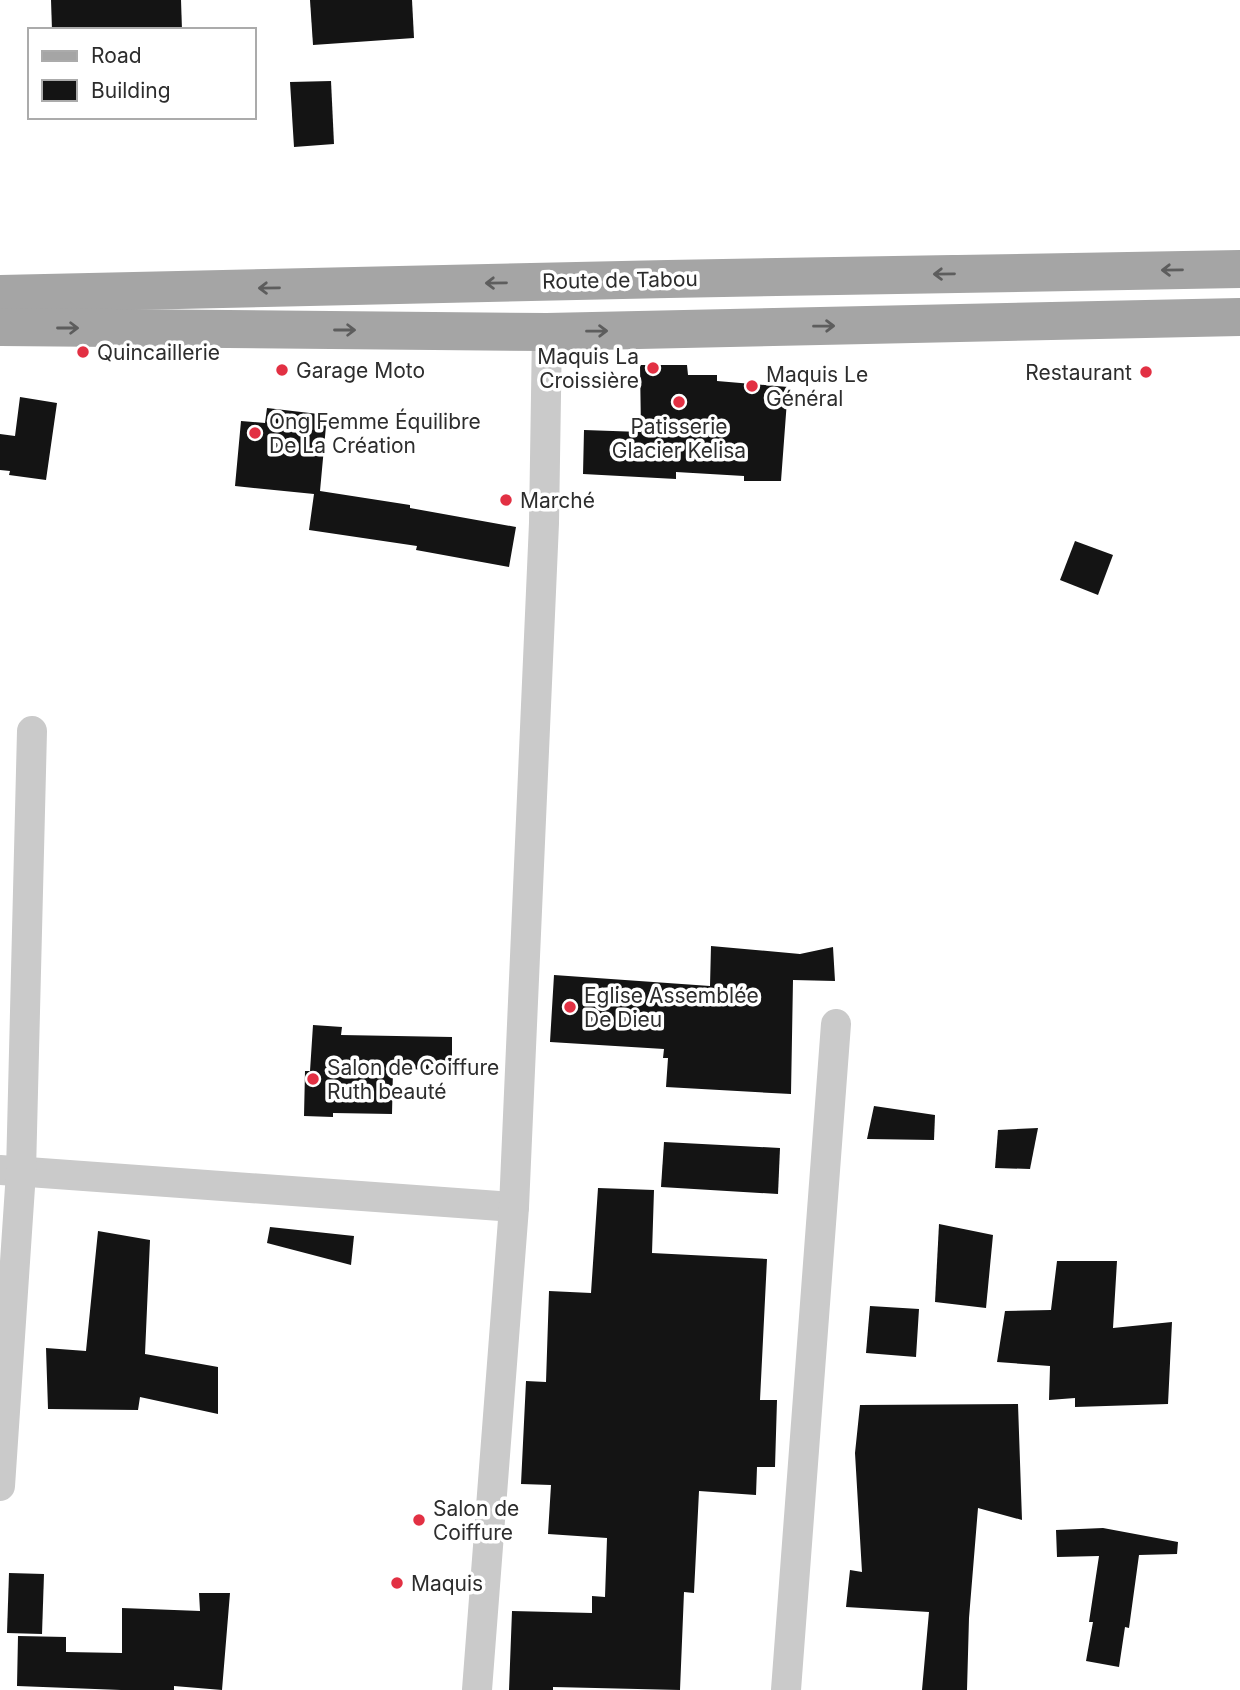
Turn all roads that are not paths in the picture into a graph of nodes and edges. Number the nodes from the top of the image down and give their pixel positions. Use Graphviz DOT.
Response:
graph roads {
  1 [pos="1240,269"];
  2 [pos="0,294"];
  3 [pos="1240,317"];
  4 [pos="0,327"];
  5 [pos="547,332"];
  6 [pos="32,731"];
  7 [pos="836,1024"];
  8 [pos="11,1171"];
  9 [pos="514,1207"];
  10 [pos="0,1486"];
  11 [pos="477,1690"];
  12 [pos="786,1690"];
  1 -- 2 [label="main road, Route de Tabou, one-way"];
  5 -- 3 [label="main road, one-way"];
  4 -- 5 [label="main road, one-way"];
  5 -- 9 [label="street"];
  6 -- 8 [label="street"];
  7 -- 12 [label="street"];
  8 -- 9 [label="street"];
  8 -- 10 [label="street"];
  9 -- 11 [label="street"];
}
